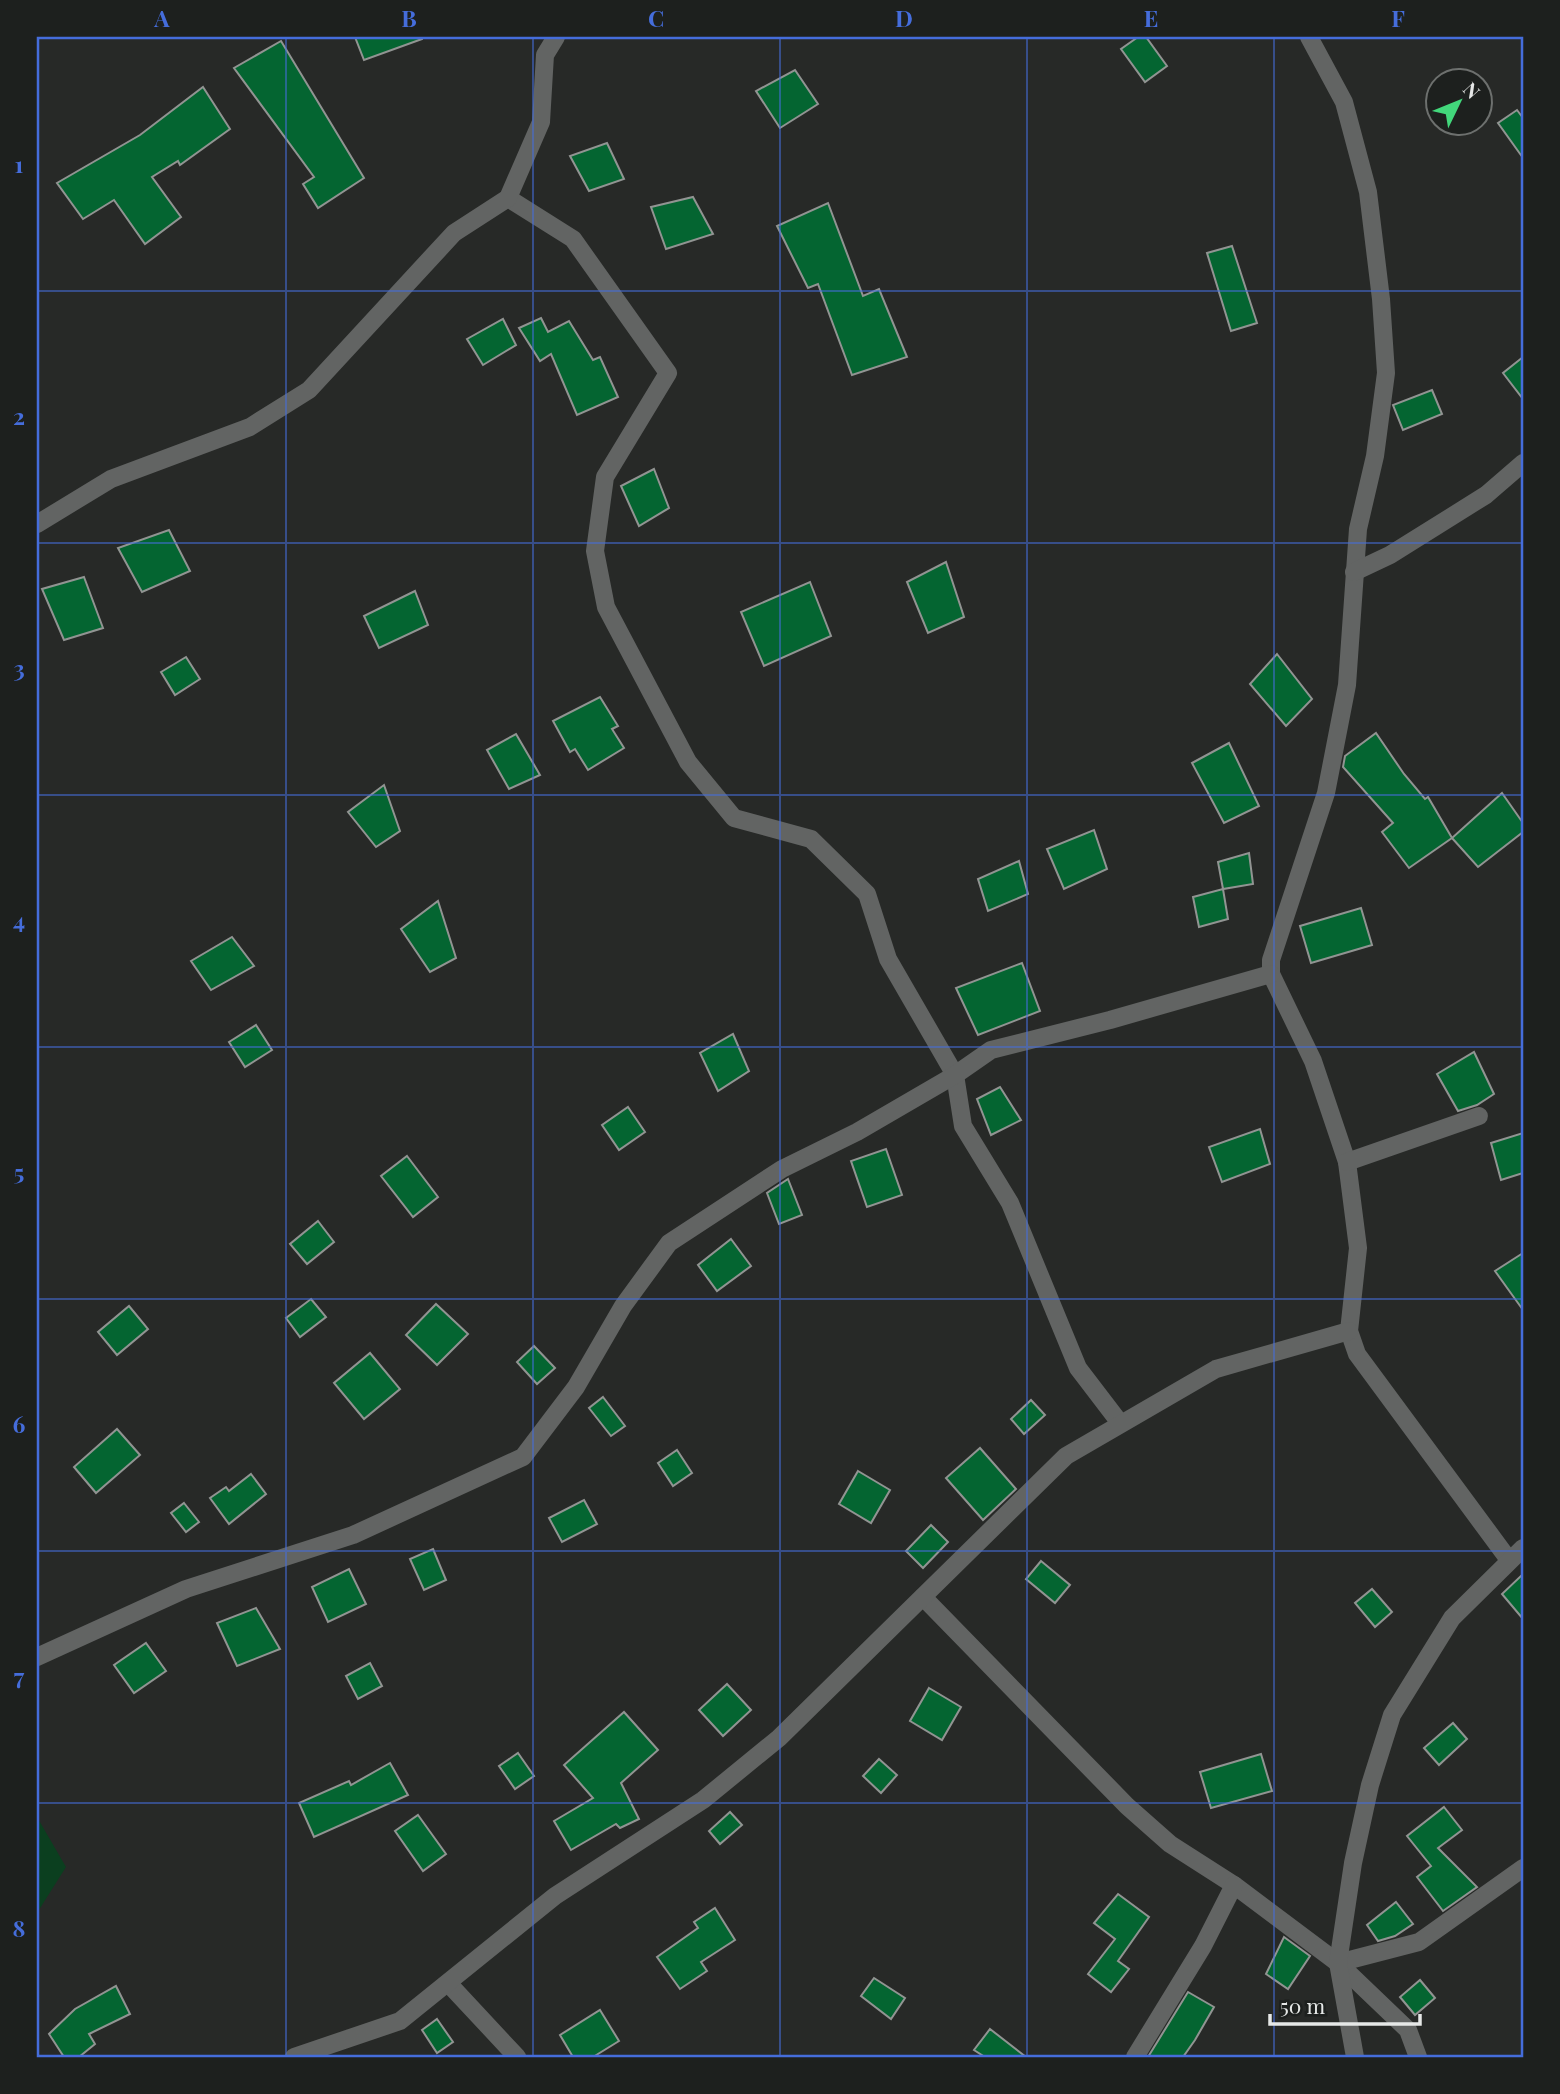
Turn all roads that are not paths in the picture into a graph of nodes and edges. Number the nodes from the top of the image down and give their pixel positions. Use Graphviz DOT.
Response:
graph roads {
  1 [pos="556,37"];
  2 [pos="1309,37"];
  3 [pos="508,198"];
  4 [pos="1517,468"];
  5 [pos="37,524"];
  6 [pos="1354,572"];
  7 [pos="1271,974"];
  8 [pos="955,1075"];
  9 [pos="1479,1116"];
  10 [pos="1347,1162"];
  11 [pos="1349,1331"];
  12 [pos="1120,1423"];
  13 [pos="1516,1554"];
  14 [pos="923,1597"];
  15 [pos="37,1657"];
  16 [pos="1523,1868"];
  17 [pos="1234,1885"];
  18 [pos="1338,1963"];
  19 [pos="447,1983"];
  20 [pos="293,2057"];
  21 [pos="517,2057"];
  22 [pos="1135,2057"];
  23 [pos="1355,2057"];
  24 [pos="1418,2057"];
  1 -- 3 [label="street"];
  2 -- 6 [label="street"];
  3 -- 5 [label="street"];
  3 -- 8 [label="street"];
  4 -- 6 [label="street"];
  6 -- 7 [label="street"];
  7 -- 8 [label="street"];
  7 -- 10 [label="street"];
  8 -- 12 [label="street"];
  8 -- 15 [label="street"];
  9 -- 10 [label="street"];
  10 -- 11 [label="street"];
  11 -- 12 [label="street"];
  11 -- 13 [label="street"];
  12 -- 14 [label="street"];
  13 -- 18 [label="street"];
  14 -- 17 [label="street"];
  14 -- 19 [label="street"];
  16 -- 18 [label="street"];
  17 -- 18 [label="street"];
  17 -- 22 [label="street"];
  18 -- 23 [label="street"];
  18 -- 24 [label="street"];
  19 -- 20 [label="street"];
  19 -- 21 [label="street"];
}
